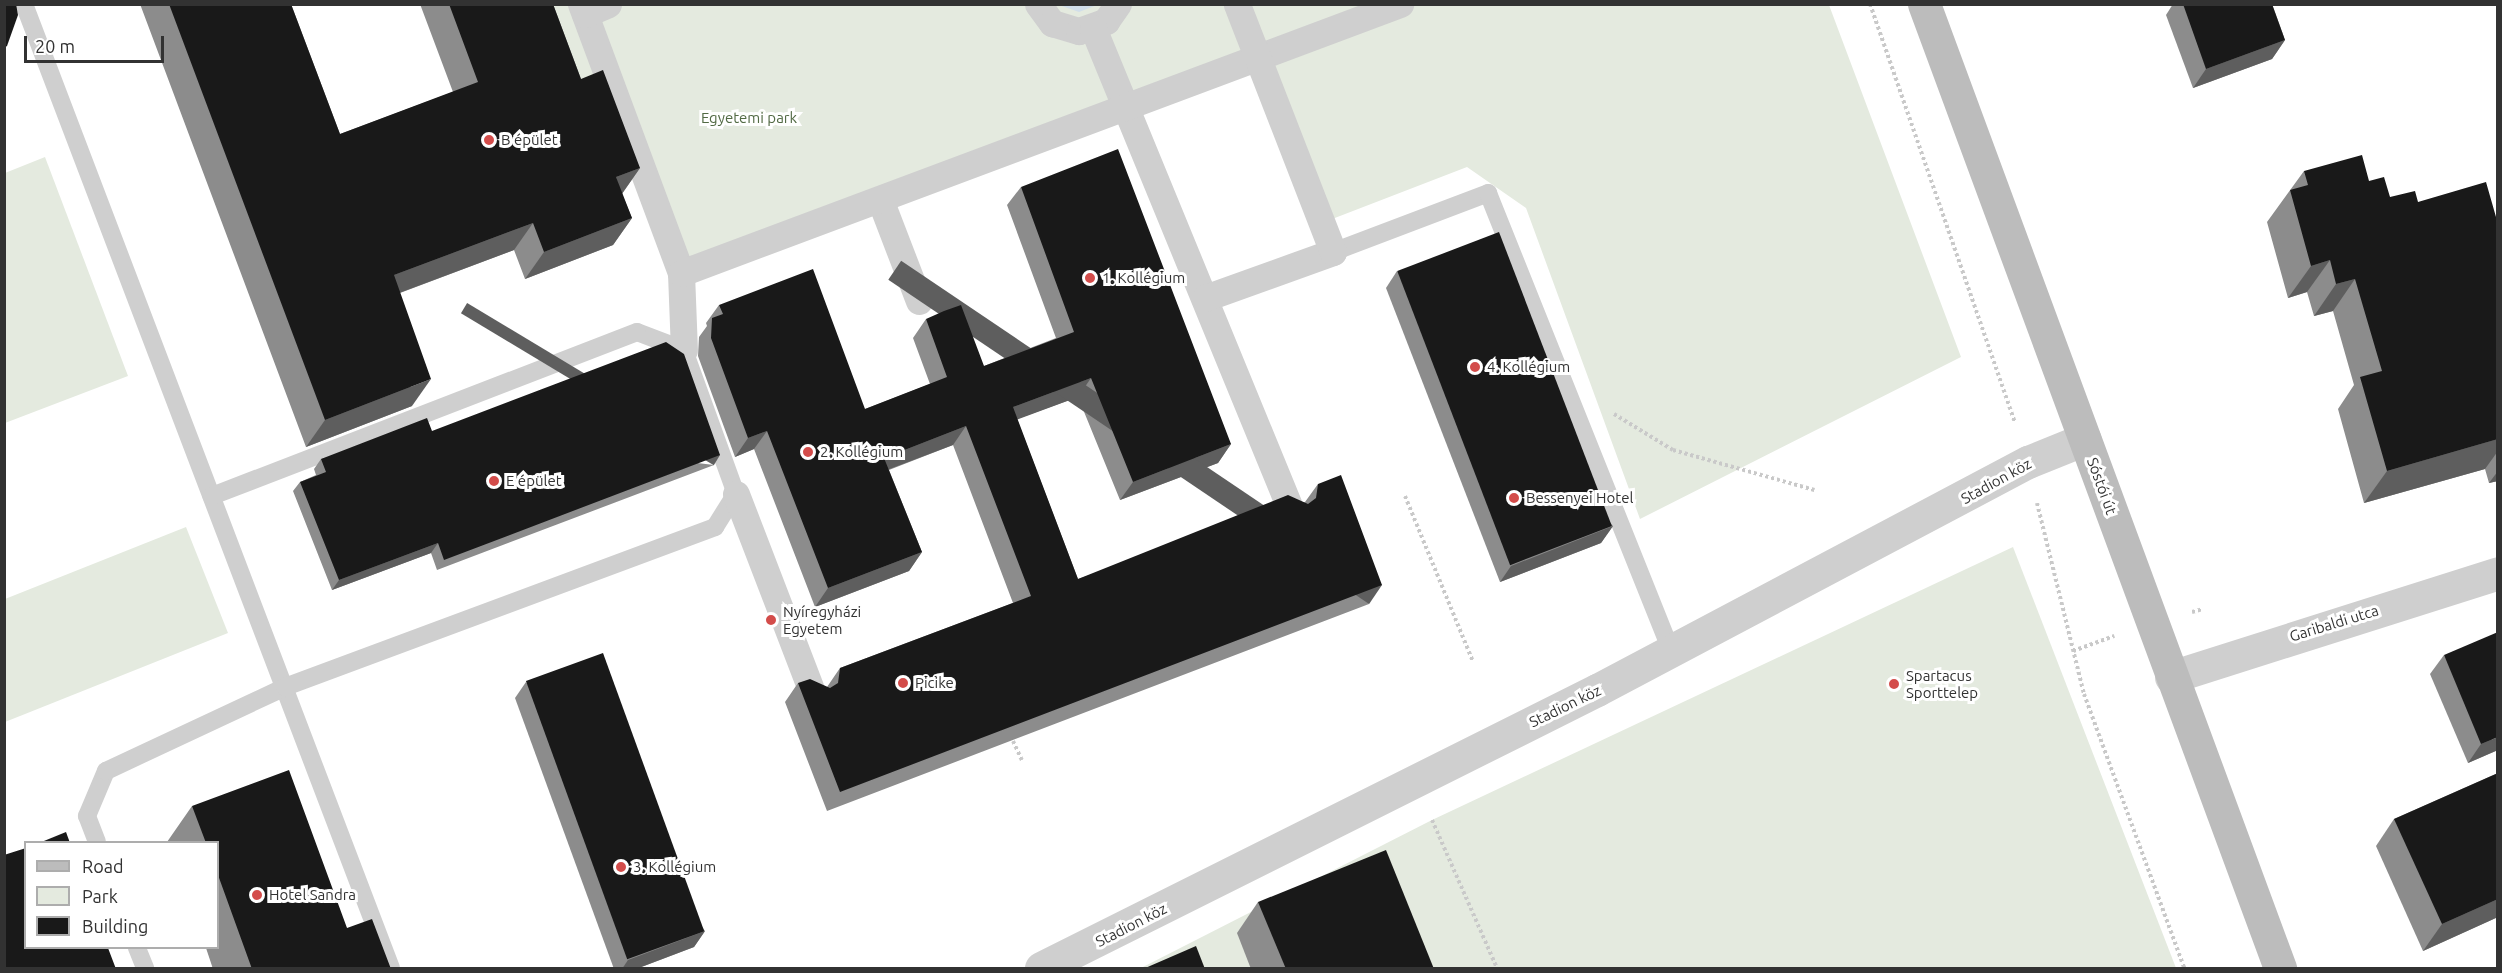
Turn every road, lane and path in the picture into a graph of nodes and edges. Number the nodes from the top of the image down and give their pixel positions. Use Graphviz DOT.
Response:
graph roads {
  1 [pos="24,4"];
  2 [pos="1038,4"];
  3 [pos="1118,4"];
  4 [pos="1238,4"];
  5 [pos="1400,4"];
  6 [pos="1870,4"];
  7 [pos="1924,4"];
  8 [pos="591,8"];
  9 [pos="1093,28"];
  10 [pos="1257,60"];
  11 [pos="1128,108"];
  12 [pos="882,202"];
  13 [pos="1333,252"];
  14 [pos="681,273"];
  15 [pos="1205,298"];
  16 [pos="919,301"];
  17 [pos="684,350"];
  18 [pos="1564,383"];
  19 [pos="2085,439"];
  20 [pos="2028,462"];
  21 [pos="1814,490"];
  22 [pos="736,494"];
  23 [pos="211,496"];
  24 [pos="1405,496"];
  25 [pos="1290,508"];
  26 [pos="2498,573"];
  27 [pos="1671,651"];
  28 [pos="1473,662"];
  29 [pos="2171,677"];
  30 [pos="285,687"];
  31 [pos="812,692"];
  32 [pos="1013,741"];
  33 [pos="1023,760"];
  34 [pos="1432,820"];
  35 [pos="96,841"];
  36 [pos="137,949"];
  37 [pos="1061,964"];
  38 [pos="145,969"];
  39 [pos="391,969"];
  40 [pos="1497,969"];
  41 [pos="2184,969"];
  42 [pos="2280,969"];
  1 -- 23 [label="lane"];
  2 -- 9 [label="street"];
  3 -- 9 [label="street"];
  4 -- 10 [label="street"];
  5 -- 10 [label="street"];
  6 -- 20 [label="path"];
  7 -- 19 [label="main road, Sóstói út"];
  8 -- 14 [label="street"];
  9 -- 11 [label="street"];
  10 -- 11 [label="street"];
  10 -- 13 [label="street"];
  11 -- 12 [label="street"];
  11 -- 15 [label="street"];
  12 -- 14 [label="street"];
  12 -- 16 [label="street"];
  13 -- 15 [label="street"];
  13 -- 18 [label="lane"];
  14 -- 17 [label="street"];
  15 -- 25 [label="street"];
  17 -- 22 [label="lane"];
  17 -- 23 [label="lane"];
  18 -- 21 [label="path"];
  18 -- 27 [label="lane"];
  19 -- 20 [label="street, Stadion köz"];
  19 -- 29 [label="main road, Sóstói út"];
  20 -- 27 [label="street, Stadion köz"];
  20 -- 41 [label="path"];
  22 -- 30 [label="lane"];
  22 -- 31 [label="street"];
  23 -- 30 [label="lane"];
  24 -- 28 [label="path"];
  26 -- 29 [label="street, Garibaldi utca"];
  27 -- 37 [label="street, Stadion köz"];
  29 -- 42 [label="main road, Sóstói út"];
  30 -- 35 [label="lane"];
  30 -- 39 [label="lane"];
  32 -- 33 [label="path"];
  34 -- 40 [label="path"];
  36 -- 38 [label="lane"];
}
